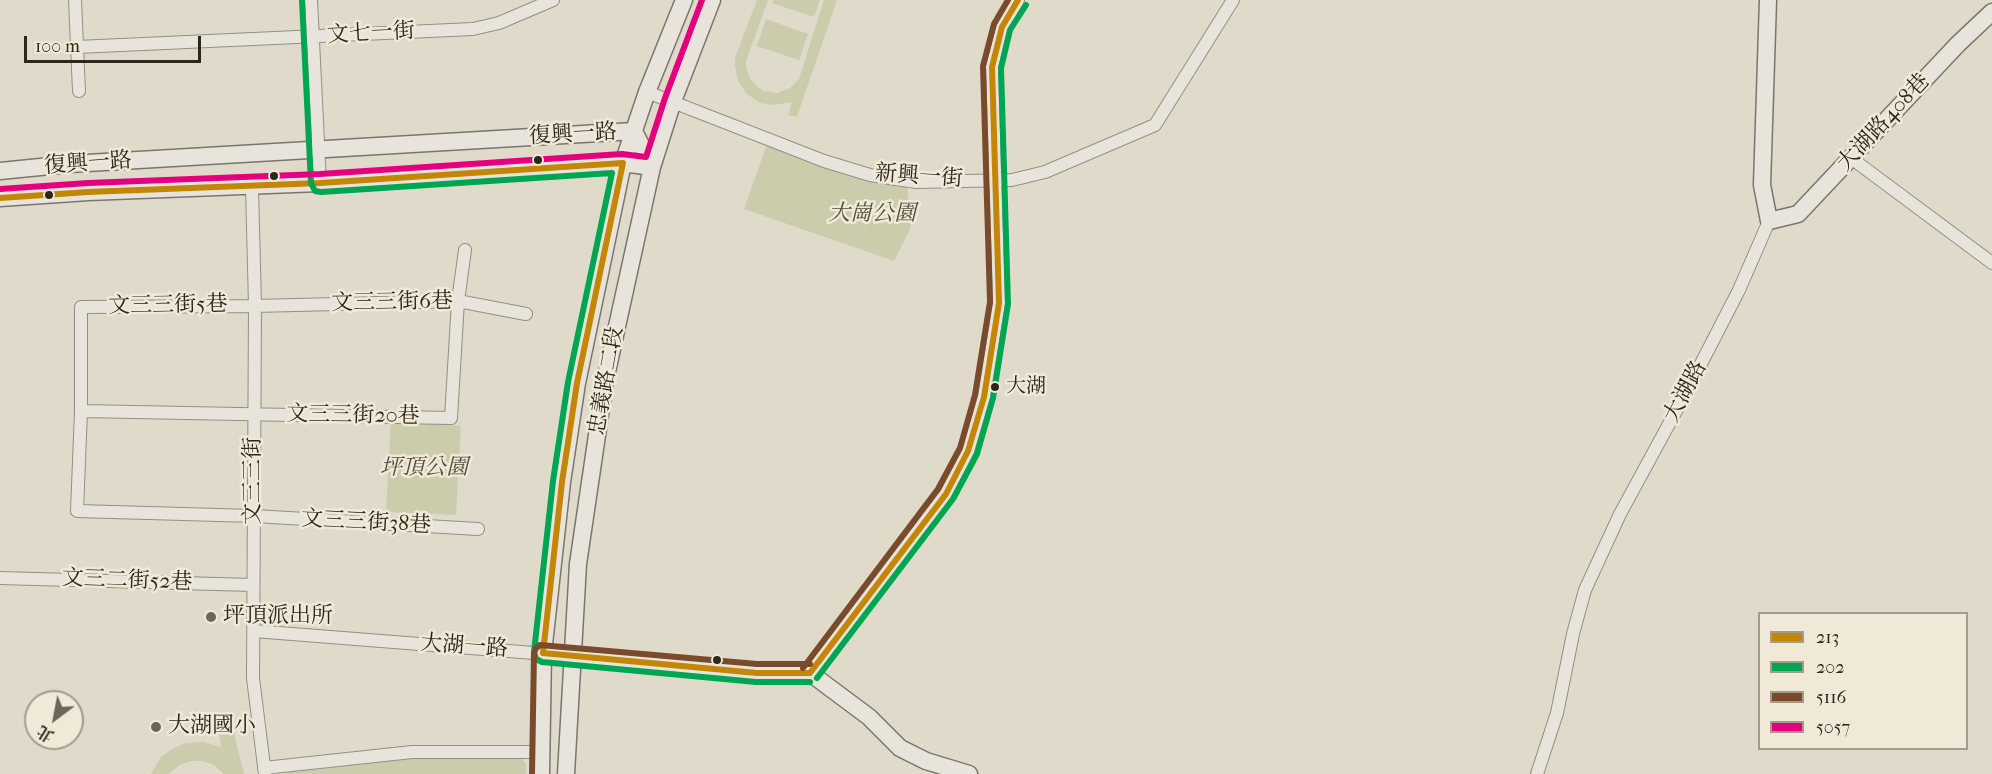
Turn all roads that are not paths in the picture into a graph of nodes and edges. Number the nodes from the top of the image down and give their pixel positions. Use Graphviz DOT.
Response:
graph roads {
  1 [pos="75,0"];
  2 [pos="311,0"];
  3 [pos="552,0"];
  4 [pos="684,0"];
  5 [pos="712,0"];
  6 [pos="1018,0"];
  7 [pos="1233,0"];
  8 [pos="1768,0"];
  9 [pos="1992,12"];
  10 [pos="313,36"];
  11 [pos="76,47"];
  12 [pos="79,91"];
  13 [pos="648,92"];
  14 [pos="673,101"];
  15 [pos="634,131"];
  16 [pos="319,150"];
  17 [pos="1851,158"];
  18 [pos="623,163"];
  19 [pos="652,167"];
  20 [pos="0,171"];
  21 [pos="995,180"];
  22 [pos="320,183"];
  23 [pos="252,187"];
  24 [pos="0,198"];
  25 [pos="1769,221"];
  26 [pos="465,250"];
  27 [pos="1992,264"];
  28 [pos="458,301"];
  29 [pos="255,306"];
  30 [pos="526,314"];
  31 [pos="81,411"];
  32 [pos="254,414"];
  33 [pos="254,516"];
  34 [pos="478,529"];
  35 [pos="0,578"];
  36 [pos="253,585"];
  37 [pos="254,631"];
  38 [pos="543,653"];
  39 [pos="572,656"];
  40 [pos="810,673"];
  41 [pos="541,752"];
  42 [pos="264,771"];
  43 [pos="541,774"];
  44 [pos="566,774"];
  45 [pos="969,774"];
  46 [pos="1537,774"];
  1 -- 11 [label="street"];
  2 -- 10 [label="street"];
  3 -- 10 [label="street, 文七一街"];
  4 -- 13 [label="street, 忠義路二段"];
  5 -- 14 [label="street, 忠義路二段"];
  6 -- 21 [label="street"];
  7 -- 21 [label="street, 新興一街"];
  8 -- 25 [label="street"];
  9 -- 17 [label="street, 大湖路408巷"];
  10 -- 11 [label="street, 文七一街"];
  10 -- 16 [label="street"];
  11 -- 12 [label="street"];
  13 -- 14 [label="street, 新興一街"];
  13 -- 15 [label="street, 忠義路二段"];
  14 -- 19 [label="street, 忠義路二段"];
  14 -- 21 [label="street, 新興一街"];
  15 -- 16 [label="street, 復興一路"];
  15 -- 18 [label="street, 忠義路二段"];
  15 -- 19 [label="street, 復興一路"];
  16 -- 20 [label="street, 復興一路"];
  16 -- 22 [label="street"];
  17 -- 25 [label="street, 大湖路408巷"];
  17 -- 27 [label="street"];
  18 -- 19 [label="street, 復興一路"];
  18 -- 22 [label="street, 復興一路"];
  18 -- 38 [label="street, 忠義路二段"];
  19 -- 39 [label="street, 忠義路二段"];
  21 -- 40 [label="street"];
  22 -- 23 [label="street, 復興一路"];
  23 -- 24 [label="street, 復興一路"];
  23 -- 29 [label="street, 文三三街"];
  25 -- 46 [label="street, 大湖路"];
  26 -- 28 [label="street"];
  28 -- 29 [label="street, 文三三街6巷"];
  28 -- 30 [label="street, 文三三街6巷"];
  28 -- 32 [label="street, 文三三街20巷"];
  29 -- 31 [label="street, 文三三街5巷"];
  29 -- 32 [label="street, 文三三街"];
  31 -- 32 [label="street, 文三三街20巷"];
  31 -- 33 [label="street, 文三三街38巷"];
  32 -- 33 [label="street, 文三三街"];
  33 -- 34 [label="street, 文三三街38巷"];
  33 -- 36 [label="street, 文三三街"];
  35 -- 36 [label="street, 文三二街52巷"];
  36 -- 37 [label="street, 文三三街"];
  37 -- 38 [label="street, 大湖一路"];
  37 -- 42 [label="street, 文三三街"];
  38 -- 39 [label="street, 大湖一路"];
  38 -- 41 [label="street, 忠義路二段"];
  39 -- 40 [label="street, 大湖一路"];
  39 -- 44 [label="street, 忠義路二段"];
  40 -- 45 [label="street"];
  41 -- 42 [label="street"];
  41 -- 43 [label="street, 忠義路二段"];
}
